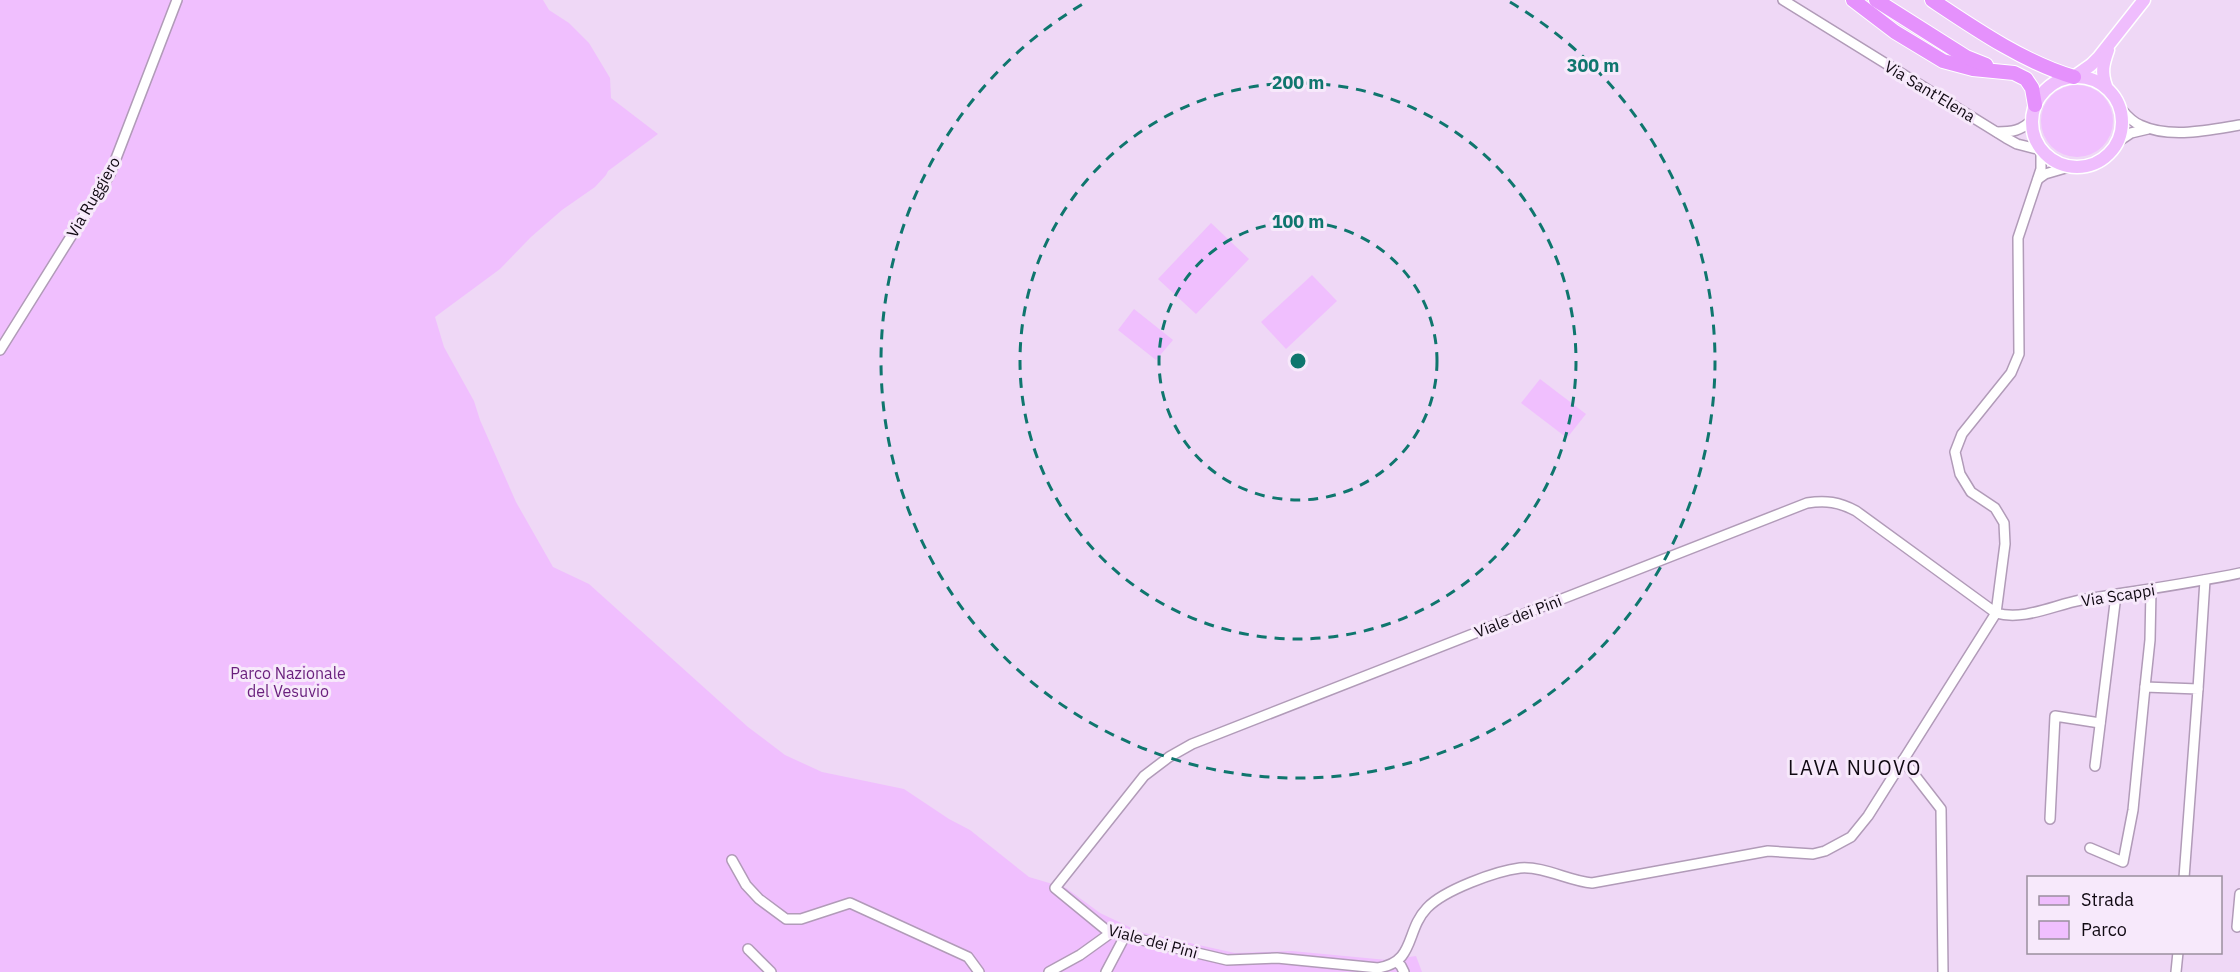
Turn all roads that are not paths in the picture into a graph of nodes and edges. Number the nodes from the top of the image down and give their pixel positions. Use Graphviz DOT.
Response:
graph roads {
  1 [pos="177,0"];
  2 [pos="1783,0"];
  3 [pos="1853,0"];
  4 [pos="1876,0"];
  5 [pos="1932,0"];
  6 [pos="2144,0"];
  7 [pos="2110,45"];
  8 [pos="2002,71"];
  9 [pos="2074,76"];
  10 [pos="2106,86"];
  11 [pos="2035,105"];
  12 [pos="2122,110"];
  13 [pos="2032,120"];
  14 [pos="2240,125"];
  15 [pos="2150,129"];
  16 [pos="1997,132"];
  17 [pos="2119,141"];
  18 [pos="2041,150"];
  19 [pos="2068,167"];
  20 [pos="2038,179"];
  21 [pos="0,350"];
  22 [pos="2240,573"];
  23 [pos="2205,580"];
  24 [pos="2151,589"];
  25 [pos="2116,595"];
  26 [pos="1996,613"];
  27 [pos="2145,687"];
  28 [pos="2198,689"];
  29 [pos="2100,723"];
  30 [pos="1904,760"];
  31 [pos="2095,766"];
  32 [pos="2050,819"];
  33 [pos="2090,848"];
  34 [pos="732,860"];
  35 [pos="2184,876"];
  36 [pos="2240,894"];
  37 [pos="2237,927"];
  38 [pos="1112,932"];
  39 [pos="1125,936"];
  40 [pos="748,950"];
  41 [pos="2178,954"];
  42 [pos="1397,962"];
  43 [pos="771,972"];
  44 [pos="979,972"];
  45 [pos="1049,972"];
  46 [pos="1106,972"];
  47 [pos="1404,972"];
  48 [pos="1943,972"];
  49 [pos="2176,972"];
  1 -- 21 [label="street, Via Ruggiero"];
  2 -- 16 [label="street, Via Sant'Elena"];
  3 -- 8 [label="highway"];
  4 -- 8 [label="highway"];
  5 -- 9 [label="highway"];
  6 -- 7 [label="main road"];
  7 -- 9 [label="main road"];
  7 -- 10 [label="main road"];
  8 -- 11 [label="highway"];
  9 -- 10 [label="main road"];
  9 -- 11 [label="main road"];
  10 -- 12 [label="main road"];
  11 -- 13 [label="main road"];
  12 -- 15 [label="street"];
  12 -- 17 [label="main road"];
  13 -- 16 [label="street"];
  13 -- 18 [label="main road"];
  14 -- 15 [label="street"];
  15 -- 17 [label="street"];
  16 -- 18 [label="street, Via Sant'Elena"];
  17 -- 19 [label="main road"];
  18 -- 19 [label="main road"];
  18 -- 20 [label="street"];
  19 -- 20 [label="street"];
  20 -- 26 [label="street"];
  22 -- 23 [label="street, Via Scappi"];
  23 -- 24 [label="street, Via Scappi"];
  23 -- 28 [label="street"];
  24 -- 25 [label="street, Via Scappi"];
  24 -- 27 [label="street"];
  25 -- 26 [label="street, Via Scappi"];
  25 -- 29 [label="street"];
  26 -- 30 [label="street"];
  26 -- 38 [label="street, Viale dei Pini"];
  27 -- 28 [label="street"];
  27 -- 33 [label="street"];
  28 -- 35 [label="street"];
  29 -- 31 [label="street"];
  29 -- 32 [label="street"];
  30 -- 42 [label="street"];
  30 -- 48 [label="street"];
  34 -- 44 [label="street"];
  36 -- 37 [label="street"];
  38 -- 39 [label="street, Viale dei Pini"];
  38 -- 45 [label="street"];
  39 -- 42 [label="street, Viale dei Pini"];
  39 -- 46 [label="street"];
  40 -- 43 [label="street"];
  41 -- 49 [label="street"];
  42 -- 47 [label="street"];
}
